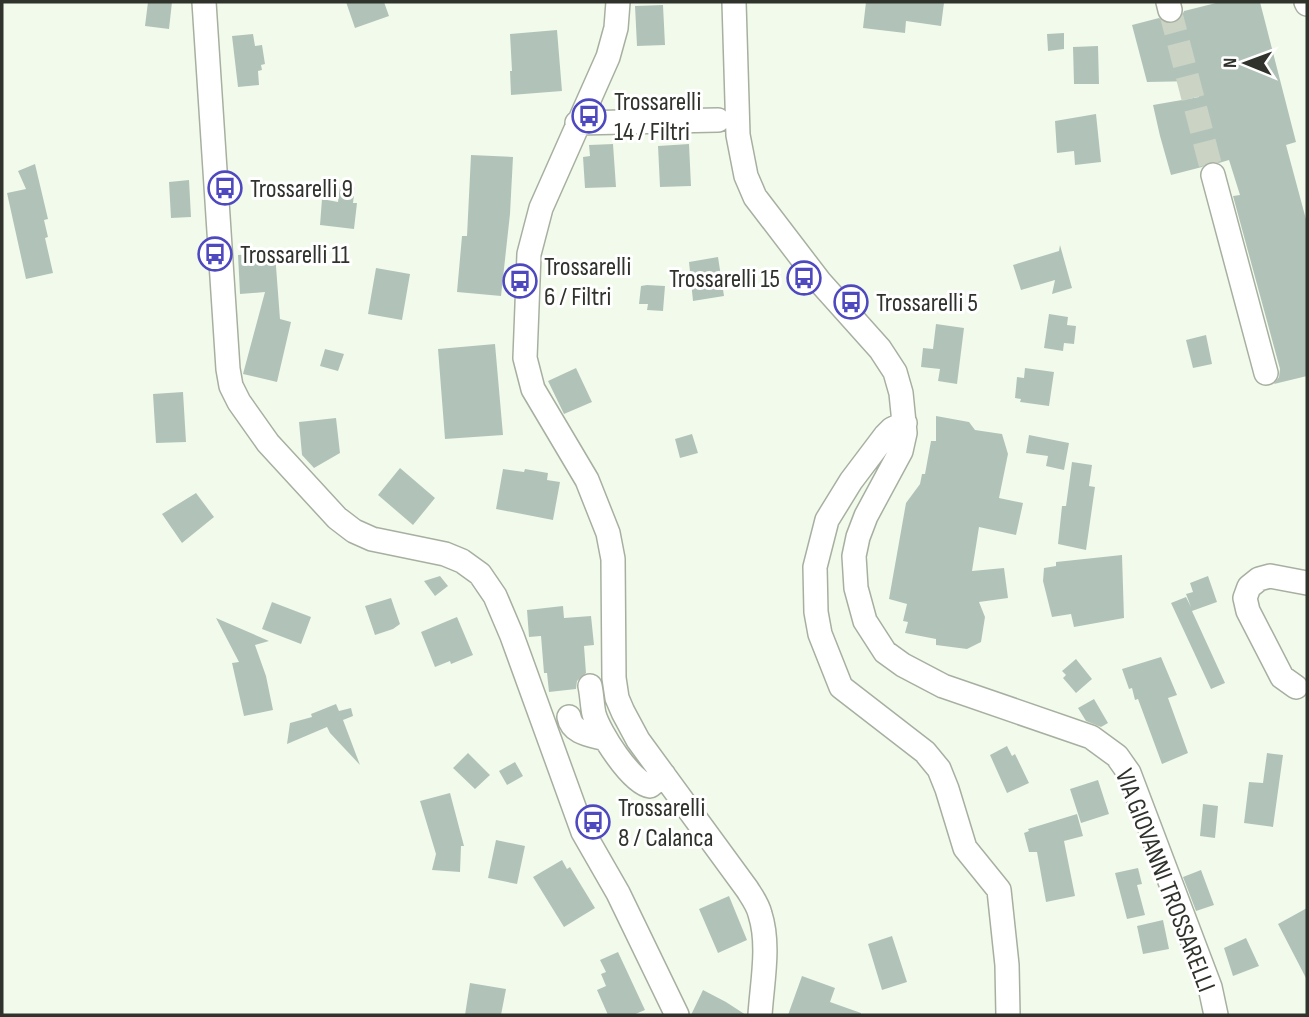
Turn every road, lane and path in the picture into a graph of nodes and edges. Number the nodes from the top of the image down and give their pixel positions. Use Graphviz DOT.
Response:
graph roads {
  1 [pos="204,2"];
  2 [pos="618,2"];
  3 [pos="734,2"];
  4 [pos="718,120"];
  5 [pos="577,123"];
  6 [pos="1213,175"];
  7 [pos="1266,373"];
  8 [pos="905,423"];
  9 [pos="1307,583"];
  10 [pos="590,686"];
  11 [pos="1296,687"];
  12 [pos="569,717"];
  13 [pos="606,739"];
  14 [pos="664,775"];
  15 [pos="760,1005"];
  16 [pos="677,1015"];
  17 [pos="1008,1015"];
  18 [pos="1216,1015"];
  1 -- 16 [label="street"];
  2 -- 5 [label="street"];
  3 -- 8 [label="street, VIA GIOVANNI TROSSARELLI"];
  4 -- 5 [label="street"];
  5 -- 14 [label="street"];
  6 -- 7 [label="street"];
  8 -- 17 [label="street"];
  8 -- 18 [label="street, VIA GIOVANNI TROSSARELLI"];
  9 -- 11 [label="street"];
  10 -- 13 [label="street"];
  12 -- 13 [label="street"];
  13 -- 14 [label="street"];
  14 -- 15 [label="street"];
}
